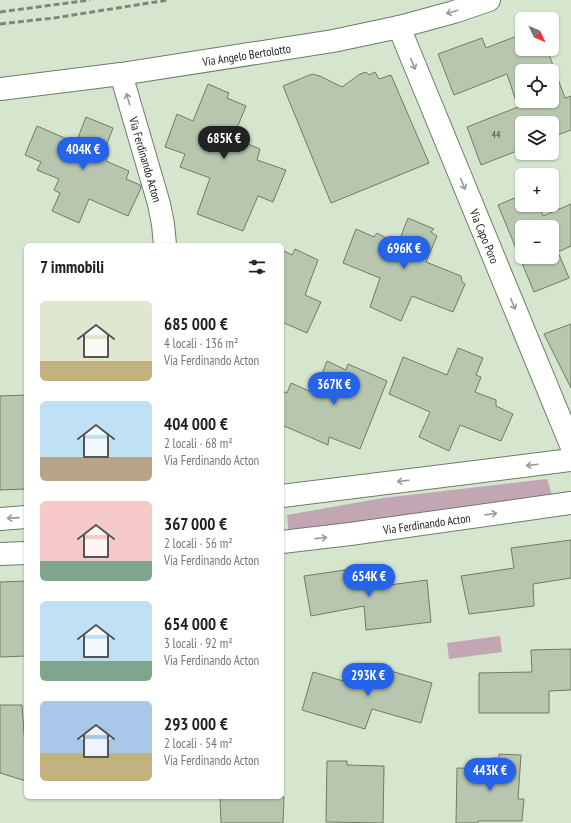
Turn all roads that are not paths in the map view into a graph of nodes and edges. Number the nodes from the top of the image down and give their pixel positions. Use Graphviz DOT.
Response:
graph roads {
  1 [pos="489,0"];
  2 [pos="398,28"];
  3 [pos="121,74"];
  4 [pos="0,89"];
  5 [pos="165,243"];
  6 [pos="571,445"];
  7 [pos="571,460"];
  8 [pos="284,496"];
  9 [pos="571,503"];
  10 [pos="24,517"];
  11 [pos="0,519"];
  12 [pos="284,542"];
  13 [pos="24,553"];
  14 [pos="0,554"];
  1 -- 2 [label="street, Via Angelo Bertolotto, one-way"];
  2 -- 3 [label="street, Via Angelo Bertolotto"];
  2 -- 6 [label="street, Via Capo Poro, one-way"];
  3 -- 4 [label="street, Via Angelo Bertolotto"];
  5 -- 3 [label="street, Via Ferdinando Acton, one-way"];
  7 -- 8 [label="street, one-way"];
  12 -- 9 [label="street, Via Ferdinando Acton, one-way"];
  10 -- 11 [label="street, one-way"];
  13 -- 14 [label="street"];
}
